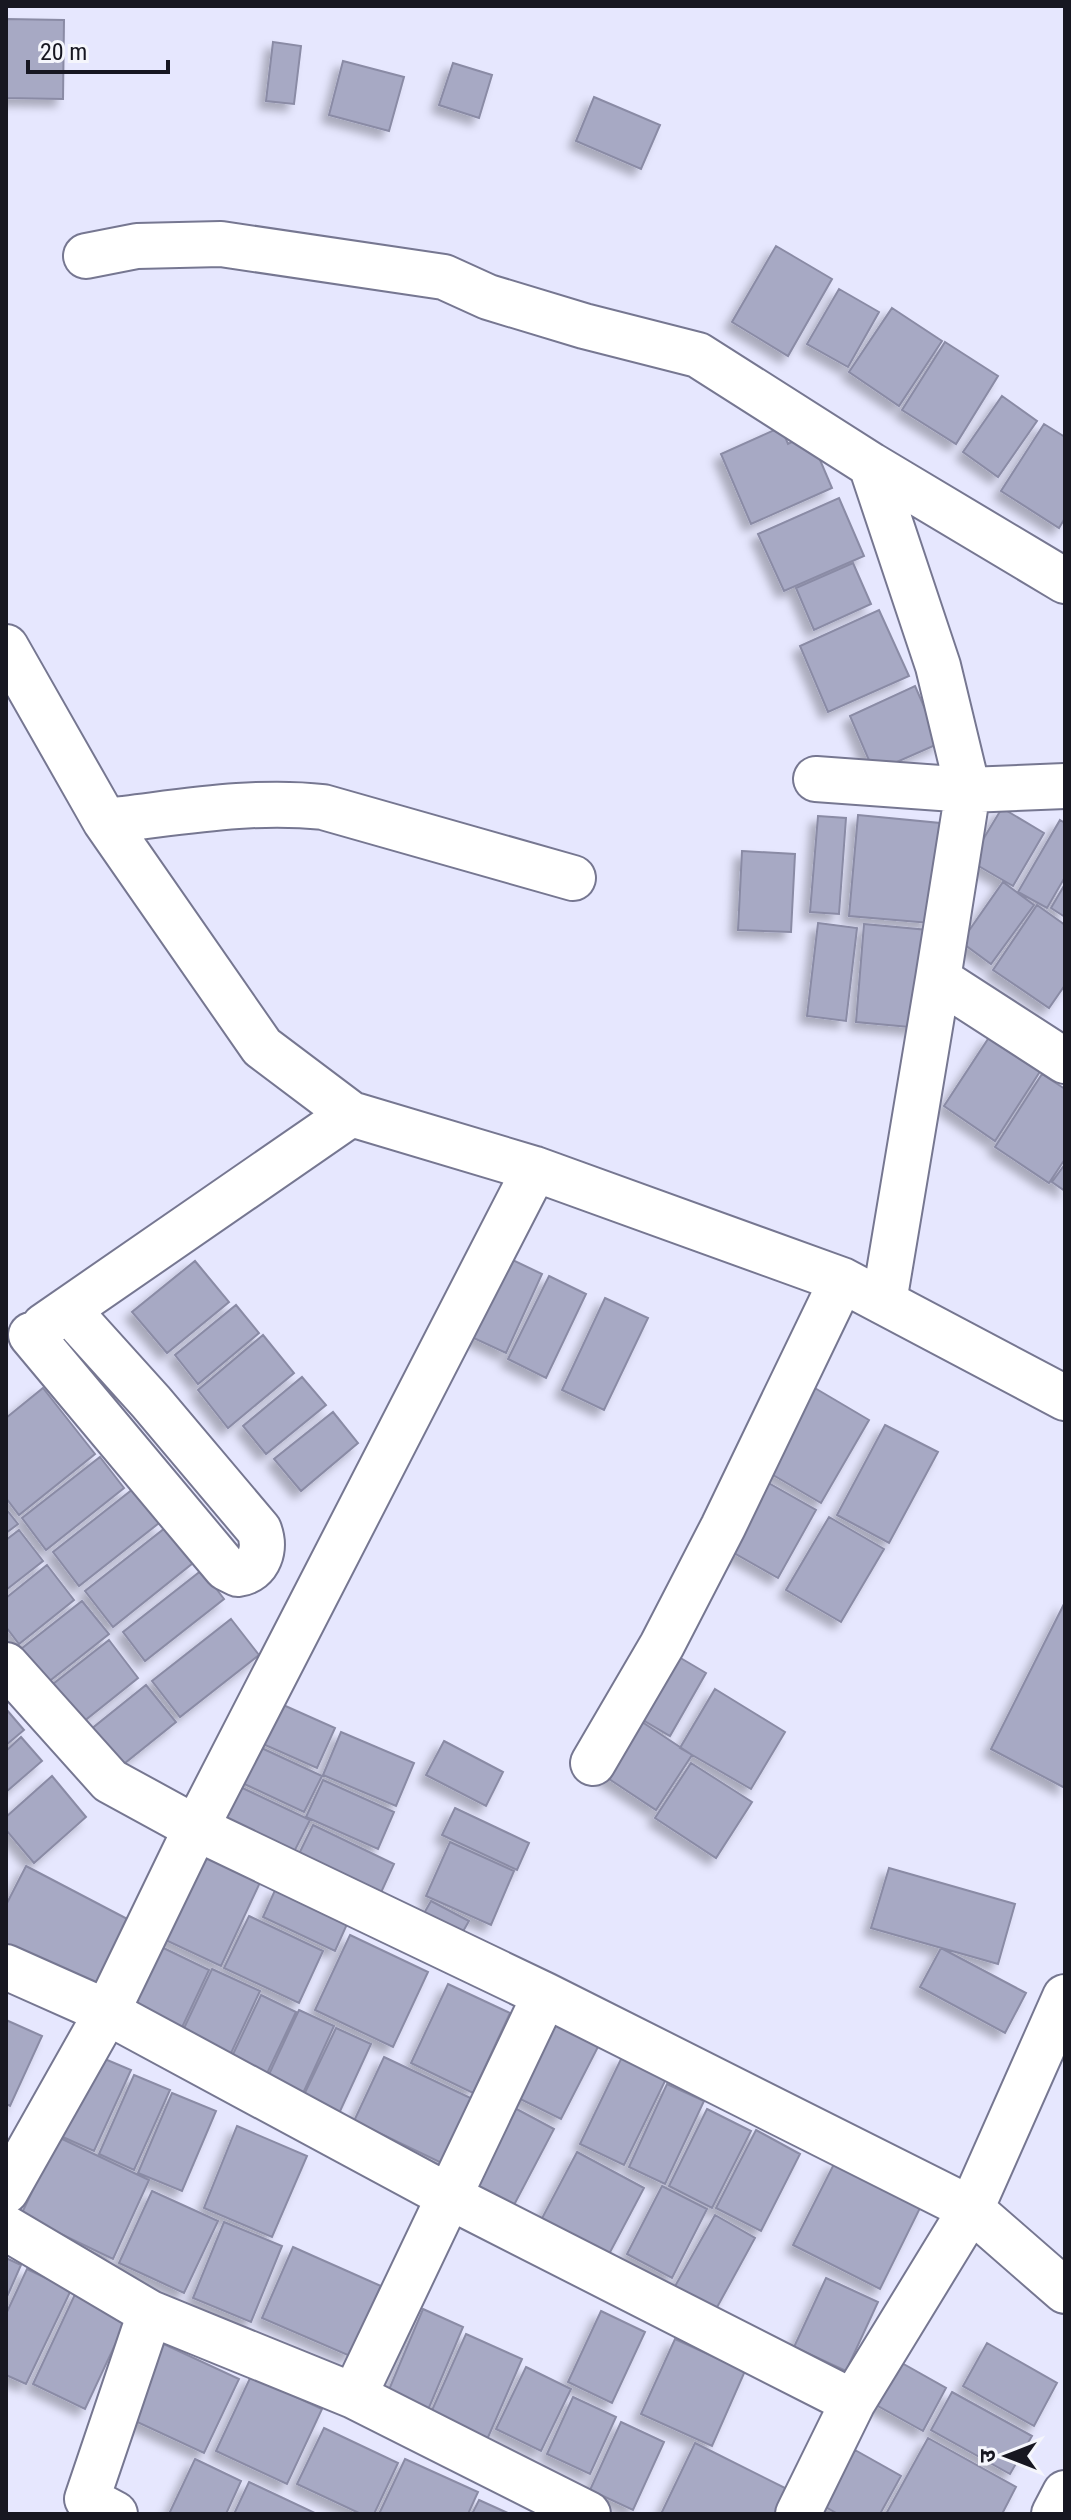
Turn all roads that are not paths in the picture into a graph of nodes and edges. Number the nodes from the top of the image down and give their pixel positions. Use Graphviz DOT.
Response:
graph roads {
  1 [pos="86,256"];
  2 [pos="871,465"];
  3 [pos="1065,581"];
  4 [pos="6,647"];
  5 [pos="816,779"];
  6 [pos="1065,786"];
  7 [pos="968,790"];
  8 [pos="105,821"];
  9 [pos="573,878"];
  10 [pos="938,979"];
  11 [pos="1065,1061"];
  12 [pos="351,1114"];
  13 [pos="535,1169"];
  14 [pos="842,1280"];
  15 [pos="884,1302"];
  16 [pos="68,1310"];
  17 [pos="18,1343"];
  18 [pos="112,1359"];
  19 [pos="76,1388"];
  20 [pos="1065,1398"];
  21 [pos="6,1665"];
  22 [pos="593,1763"];
  23 [pos="196,1828"];
  24 [pos="6,1967"];
  25 [pos="545,1995"];
  26 [pos="1065,1997"];
  27 [pos="107,2012"];
  28 [pos="6,2191"];
  29 [pos="448,2196"];
  30 [pos="971,2209"];
  31 [pos="6,2228"];
  32 [pos="1065,2291"];
  33 [pos="150,2313"];
  34 [pos="354,2396"];
  35 [pos="853,2402"];
  36 [pos="1065,2493"];
  37 [pos="99,2509"];
  38 [pos="588,2514"];
  39 [pos="798,2514"];
  40 [pos="1054,2514"];
  1 -- 2 [label="street"];
  2 -- 3 [label="street"];
  2 -- 7 [label="street"];
  4 -- 8 [label="street"];
  5 -- 7 [label="street"];
  6 -- 7 [label="street"];
  7 -- 10 [label="street"];
  8 -- 9 [label="street"];
  8 -- 12 [label="street"];
  10 -- 11 [label="street"];
  10 -- 15 [label="street"];
  12 -- 13 [label="street"];
  12 -- 16 [label="street"];
  13 -- 14 [label="street"];
  13 -- 23 [label="street"];
  14 -- 15 [label="street"];
  14 -- 22 [label="street"];
  15 -- 20 [label="street"];
  16 -- 17 [label="street"];
  16 -- 18 [label="street"];
  17 -- 19 [label="street"];
  18 -- 19 [label="street"];
  18 -- 19 [label="street"];
  21 -- 23 [label="street"];
  23 -- 25 [label="street"];
  23 -- 27 [label="street"];
  24 -- 27 [label="street"];
  25 -- 29 [label="street"];
  25 -- 30 [label="street"];
  26 -- 30 [label="street"];
  27 -- 28 [label="street"];
  27 -- 29 [label="street"];
  29 -- 34 [label="street"];
  29 -- 35 [label="street"];
  30 -- 32 [label="street"];
  30 -- 35 [label="street"];
  31 -- 33 [label="street"];
  33 -- 34 [label="street"];
  33 -- 37 [label="street"];
  34 -- 38 [label="street"];
  35 -- 39 [label="street"];
  36 -- 40 [label="street"];
}
